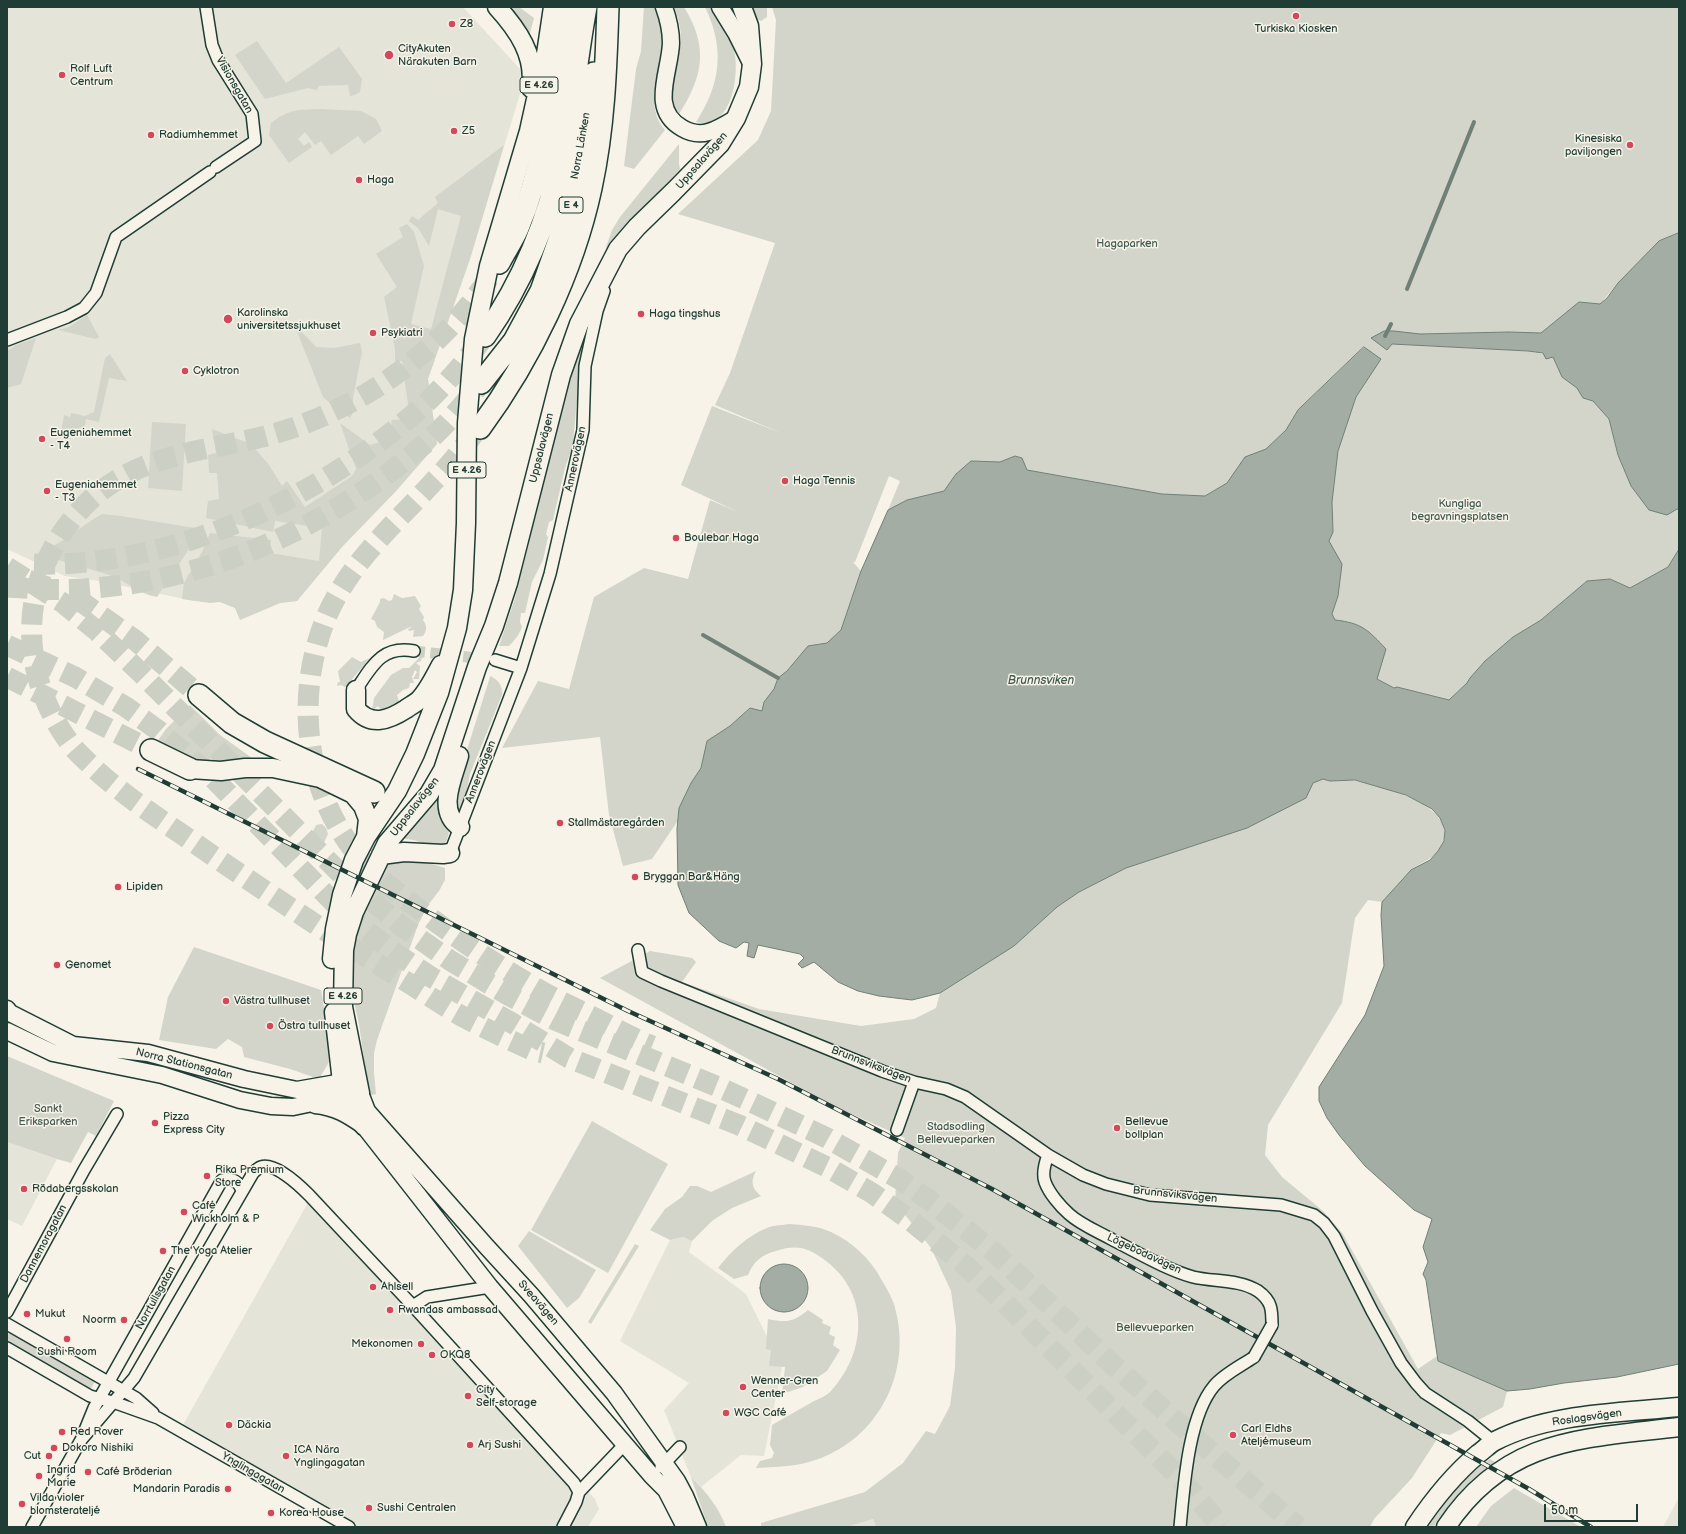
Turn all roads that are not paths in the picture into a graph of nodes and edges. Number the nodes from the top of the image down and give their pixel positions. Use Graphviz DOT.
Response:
graph roads {
  1 [pos="206,7"];
  2 [pos="497,7"];
  3 [pos="553,7"];
  4 [pos="568,7"];
  5 [pos="586,7"];
  6 [pos="607,7"];
  7 [pos="664,7"];
  8 [pos="720,7"];
  9 [pos="742,7"];
  10 [pos="752,64"];
  11 [pos="736,118"];
  12 [pos="519,161"];
  13 [pos="618,249"];
  14 [pos="499,263"];
  15 [pos="485,336"];
  16 [pos="7,340"];
  17 [pos="481,383"];
  18 [pos="480,428"];
  19 [pos="451,647"];
  20 [pos="414,651"];
  21 [pos="495,660"];
  22 [pos="477,667"];
  23 [pos="521,668"];
  24 [pos="356,690"];
  25 [pos="200,695"];
  26 [pos="151,750"];
  27 [pos="190,769"];
  28 [pos="405,776"];
  29 [pos="374,792"];
  30 [pos="385,809"];
  31 [pos="460,826"];
  32 [pos="366,837"];
  33 [pos="384,849"];
  34 [pos="450,853"];
  35 [pos="638,950"];
  36 [pos="7,1009"];
  37 [pos="7,1032"];
  38 [pos="338,1056"];
  39 [pos="914,1082"];
  40 [pos="352,1087"];
  41 [pos="316,1088"];
  42 [pos="308,1104"];
  43 [pos="117,1114"];
  44 [pos="364,1126"];
  45 [pos="897,1130"];
  46 [pos="1048,1155"];
  47 [pos="242,1191"];
  48 [pos="490,1287"];
  49 [pos="414,1306"];
  50 [pos="7,1312"];
  51 [pos="7,1324"];
  52 [pos="7,1348"];
  53 [pos="109,1382"];
  54 [pos="123,1390"];
  55 [pos="100,1398"];
  56 [pos="113,1402"];
  57 [pos="1679,1407"];
  58 [pos="158,1418"];
  59 [pos="1679,1427"];
  60 [pos="81,1440"];
  61 [pos="1494,1442"];
  62 [pos="625,1444"];
  63 [pos="680,1447"];
  64 [pos="665,1463"];
  65 [pos="652,1476"];
  66 [pos="579,1492"];
  67 [pos="32,1527"];
  68 [pos="349,1527"];
  69 [pos="563,1527"];
  70 [pos="685,1527"];
  71 [pos="698,1527"];
  72 [pos="1180,1527"];
  73 [pos="1415,1527"];
  74 [pos="1446,1527"];
  1 -- 16 [label="street, Visionsgatan"];
  2 -- 12 [label="main road"];
  3 -- 12 [label="main road, E 4.26"];
  4 -- 14 [label="highway"];
  5 -- 15 [label="highway, Norra Länken / E 4"];
  6 -- 17 [label="highway, Norra Länken / E 4"];
  6 -- 18 [label="highway"];
  7 -- 11 [label="main road"];
  8 -- 10 [label="main road"];
  9 -- 10 [label="main road, Uppsalavägen / E 4.26"];
  10 -- 11 [label="main road, Uppsalavägen / E 4.26"];
  11 -- 13 [label="main road, Uppsalavägen / E 4.26"];
  12 -- 19 [label="main road, E 4.26"];
  13 -- 22 [label="main road, Uppsalavägen / E 4.26"];
  13 -- 23 [label="street, Annerovägen"];
  19 -- 24 [label="main road"];
  19 -- 28 [label="main road, E 4.26"];
  20 -- 24 [label="street"];
  21 -- 23 [label="street"];
  22 -- 31 [label="main road"];
  22 -- 33 [label="main road, Uppsalavägen / E 4.26"];
  23 -- 31 [label="street, Annerovägen"];
  25 -- 29 [label="highway"];
  26 -- 27 [label="highway"];
  27 -- 32 [label="main road"];
  28 -- 29 [label="main road"];
  28 -- 30 [label="main road"];
  29 -- 30 [label="main road"];
  30 -- 32 [label="main road"];
  30 -- 33 [label="main road"];
  31 -- 34 [label="street, Annerovägen"];
  32 -- 38 [label="main road"];
  33 -- 34 [label="main road"];
  33 -- 40 [label="main road, Uppsalavägen / E 4.26"];
  35 -- 39 [label="street, Brunnsviksvägen"];
  36 -- 41 [label="main road, Norra Stationsgatan"];
  37 -- 42 [label="main road, Norra Stationsgatan"];
  38 -- 40 [label="main road"];
  38 -- 41 [label="main road"];
  39 -- 45 [label="street"];
  39 -- 46 [label="street, Brunnsviksvägen"];
  40 -- 41 [label="main road, Norra Stationsgatan"];
  40 -- 42 [label="main road"];
  40 -- 44 [label="main road"];
  40 -- 64 [label="main road, Sveavägen"];
  42 -- 44 [label="main road"];
  43 -- 50 [label="street, Dannemoragatan"];
  44 -- 48 [label="main road"];
  46 -- 61 [label="street, Brunnsviksvägen"];
  46 -- 72 [label="street, Lögebodavägen, bridge"];
  47 -- 49 [label="street, Norrtullsgatan"];
  47 -- 53 [label="street, Norrtullsgatan"];
  47 -- 54 [label="street, Norrtullsgatan"];
  48 -- 49 [label="street"];
  48 -- 62 [label="main road"];
  49 -- 66 [label="street"];
  51 -- 53 [label="street, Ynglingagatan"];
  52 -- 55 [label="street, Ynglingagatan"];
  53 -- 54 [label="street, Ynglingagatan"];
  53 -- 55 [label="street, Norrtullsgatan"];
  54 -- 56 [label="street, Norrtullsgatan"];
  54 -- 58 [label="street, Ynglingagatan"];
  55 -- 56 [label="street, Ynglingagatan"];
  55 -- 60 [label="street, Norrtullsgatan"];
  56 -- 58 [label="street, Ynglingagatan"];
  56 -- 60 [label="street, Norrtullsgatan"];
  57 -- 61 [label="main road, Roslagsvägen"];
  58 -- 68 [label="street, Ynglingagatan"];
  59 -- 74 [label="main road, Roslagsvägen"];
  60 -- 67 [label="street, Norrtullsgatan"];
  61 -- 73 [label="main road, Roslagsvägen"];
  62 -- 65 [label="main road"];
  62 -- 66 [label="street"];
  63 -- 64 [label="street"];
  64 -- 65 [label="street"];
  64 -- 71 [label="main road, Sveavägen"];
  65 -- 70 [label="main road"];
  66 -- 69 [label="street"];
}
